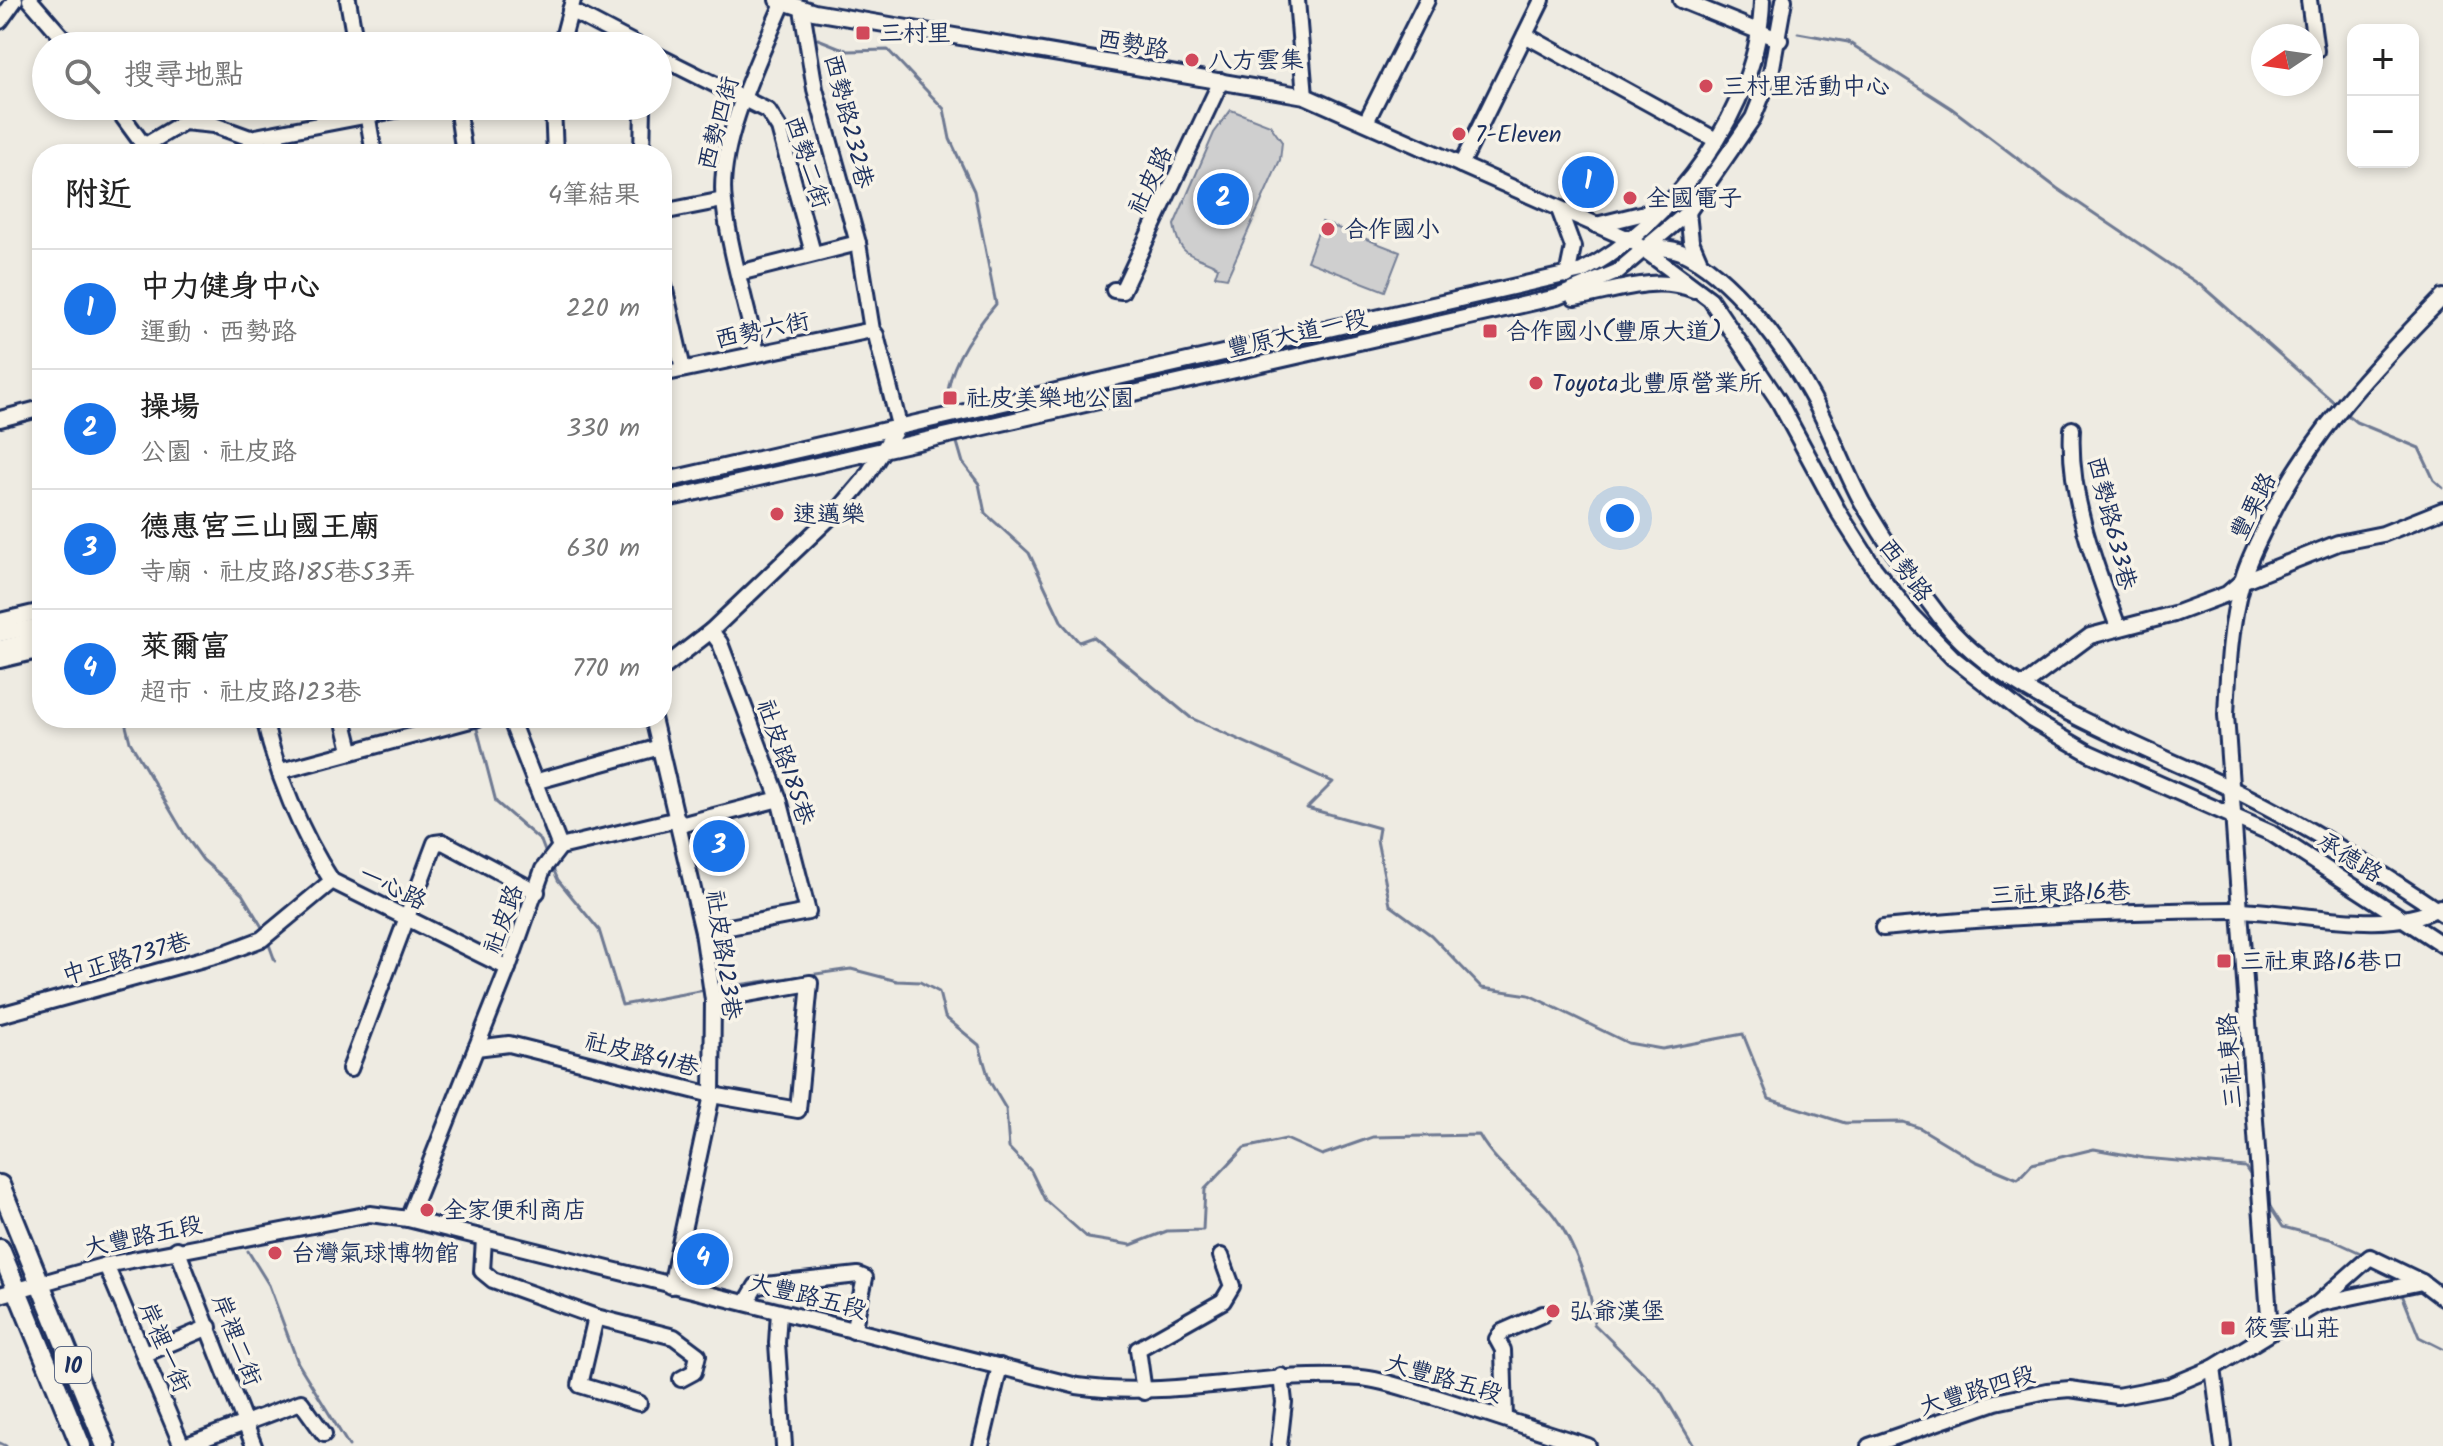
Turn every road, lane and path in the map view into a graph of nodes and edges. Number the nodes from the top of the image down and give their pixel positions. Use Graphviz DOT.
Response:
graph roads {
  1 [pos="15,0"];
  2 [pos="30,0"];
  3 [pos="348,0"];
  4 [pos="1297,0"];
  5 [pos="1427,0"];
  6 [pos="1542,0"];
  7 [pos="1681,0"];
  8 [pos="1762,0"];
  9 [pos="1784,0"];
  10 [pos="2309,0"];
  11 [pos="780,1"];
  12 [pos="572,5"];
  13 [pos="802,9"];
  14 [pos="0,21"];
  15 [pos="2312,24"];
  16 [pos="1759,30"];
  17 [pos="58,32"];
  18 [pos="353,32"];
  19 [pos="565,32"];
  20 [pos="616,32"];
  21 [pos="1525,35"];
  22 [pos="1780,40"];
  23 [pos="672,63"];
  24 [pos="1221,81"];
  25 [pos="1305,96"];
  26 [pos="743,97"];
  27 [pos="125,120"];
  28 [pos="332,120"];
  29 [pos="368,120"];
  30 [pos="459,120"];
  31 [pos="554,120"];
  32 [pos="643,120"];
  33 [pos="1366,122"];
  34 [pos="276,135"];
  35 [pos="1716,140"];
  36 [pos="143,144"];
  37 [pos="155,144"];
  38 [pos="278,144"];
  39 [pos="372,144"];
  40 [pos="463,144"];
  41 [pos="555,144"];
  42 [pos="642,144"];
  43 [pos="1461,165"];
  44 [pos="723,200"];
  45 [pos="1665,207"];
  46 [pos="672,210"];
  47 [pos="1560,212"];
  48 [pos="1688,212"];
  49 [pos="1596,225"];
  50 [pos="1631,240"];
  51 [pos="858,243"];
  52 [pos="1645,248"];
  53 [pos="813,253"];
  54 [pos="1700,262"];
  55 [pos="739,273"];
  56 [pos="1567,276"];
  57 [pos="1114,290"];
  58 [pos="1557,297"];
  59 [pos="2443,297"];
  60 [pos="1710,299"];
  61 [pos="672,321"];
  62 [pos="872,330"];
  63 [pos="757,353"];
  64 [pos="683,369"];
  65 [pos="672,372"];
  66 [pos="32,411"];
  67 [pos="0,419"];
  68 [pos="899,425"];
  69 [pos="2072,429"];
  70 [pos="882,451"];
  71 [pos="672,479"];
  72 [pos="672,498"];
  73 [pos="2443,510"];
  74 [pos="2242,581"];
  75 [pos="32,613"];
  76 [pos="0,621"];
  77 [pos="32,627"];
  78 [pos="2118,627"];
  79 [pos="711,631"];
  80 [pos="0,634"];
  81 [pos="32,640"];
  82 [pos="0,648"];
  83 [pos="32,652"];
  84 [pos="0,660"];
  85 [pos="672,661"];
  86 [pos="2024,685"];
  87 [pos="267,728"];
  88 [pos="346,728"];
  89 [pos="438,728"];
  90 [pos="514,728"];
  91 [pos="655,728"];
  92 [pos="660,747"];
  93 [pos="351,750"];
  94 [pos="281,771"];
  95 [pos="534,782"];
  96 [pos="2230,788"];
  97 [pos="779,799"];
  98 [pos="2231,812"];
  99 [pos="679,822"];
  100 [pos="560,847"];
  101 [pos="332,881"];
  102 [pos="537,892"];
  103 [pos="2240,910"];
  104 [pos="2441,910"];
  105 [pos="2404,917"];
  106 [pos="408,918"];
  107 [pos="1883,928"];
  108 [pos="703,932"];
  109 [pos="2443,945"];
  110 [pos="508,968"];
  111 [pos="713,1000"];
  112 [pos="0,1015"];
  113 [pos="476,1048"];
  114 [pos="350,1069"];
  115 [pos="712,1095"];
  116 [pos="0,1185"];
  117 [pos="408,1219"];
  118 [pos="484,1239"];
  119 [pos="0,1249"];
  120 [pos="177,1249"];
  121 [pos="1221,1256"];
  122 [pos="106,1265"];
  123 [pos="2422,1282"];
  124 [pos="42,1283"];
  125 [pos="671,1286"];
  126 [pos="9,1292"];
  127 [pos="2443,1298"];
  128 [pos="746,1303"];
  129 [pos="2316,1305"];
  130 [pos="779,1312"];
  131 [pos="1543,1314"];
  132 [pos="596,1317"];
  133 [pos="209,1327"];
  134 [pos="2270,1330"];
  135 [pos="853,1331"];
  136 [pos="145,1354"];
  137 [pos="1000,1366"];
  138 [pos="2213,1368"];
  139 [pos="1281,1376"];
  140 [pos="681,1379"];
  141 [pos="1144,1392"];
  142 [pos="639,1403"];
  143 [pos="1505,1418"];
  144 [pos="245,1423"];
  145 [pos="324,1434"];
  146 [pos="81,1446"];
  147 [pos="106,1446"];
  148 [pos="183,1446"];
  149 [pos="254,1446"];
  150 [pos="784,1446"];
  151 [pos="981,1446"];
  152 [pos="1279,1446"];
  153 [pos="1588,1446"];
  154 [pos="1869,1446"];
  155 [pos="2223,1446"];
  1 -- 14 [label="street"];
  2 -- 17 [label="street"];
  3 -- 18 [label="street"];
  4 -- 25 [label="street"];
  5 -- 33 [label="street"];
  6 -- 21 [label="street"];
  7 -- 16 [label="street"];
  8 -- 16 [label="street, 豐原大道一段"];
  9 -- 22 [label="street, 豐原大道一段"];
  10 -- 15 [label="street"];
  11 -- 13 [label="street, 西勢路"];
  11 -- 26 [label="street, 西勢四街"];
  12 -- 19 [label="street"];
  12 -- 20 [label="street"];
  13 -- 24 [label="street, 西勢路"];
  13 -- 51 [label="street, 西勢路232巷"];
  16 -- 22 [label="street"];
  16 -- 35 [label="street, 豐原大道一段"];
  21 -- 35 [label="street"];
  21 -- 43 [label="street"];
  22 -- 48 [label="street, 豐原大道一段"];
  23 -- 26 [label="street, 西勢二街"];
  24 -- 25 [label="street, 西勢路"];
  24 -- 57 [label="street, 社皮路"];
  25 -- 33 [label="street, 西勢路"];
  26 -- 44 [label="street, 西勢四街"];
  26 -- 53 [label="street, 西勢二街"];
  27 -- 36 [label="street"];
  28 -- 34 [label="street"];
  29 -- 39 [label="street"];
  30 -- 40 [label="street"];
  31 -- 41 [label="street"];
  32 -- 42 [label="street"];
  33 -- 43 [label="street, 西勢路"];
  34 -- 37 [label="street"];
  34 -- 38 [label="street"];
  35 -- 45 [label="street, 豐原大道一段"];
  43 -- 47 [label="street, 西勢路"];
  44 -- 46 [label="street"];
  44 -- 55 [label="street, 西勢四街"];
  45 -- 49 [label="street"];
  45 -- 50 [label="street, 豐原大道一段"];
  47 -- 49 [label="street, 西勢路"];
  47 -- 56 [label="street"];
  48 -- 52 [label="street, 豐原大道一段"];
  48 -- 54 [label="street"];
  49 -- 50 [label="street, 西勢路"];
  50 -- 52 [label="street, 西勢路"];
  50 -- 56 [label="street, 豐原大道一段"];
  51 -- 53 [label="street"];
  51 -- 62 [label="street, 西勢路232巷"];
  52 -- 54 [label="street, 西勢路"];
  52 -- 58 [label="street, 豐原大道一段"];
  52 -- 60 [label="street, 西勢路"];
  53 -- 55 [label="street"];
  54 -- 86 [label="street, 西勢路"];
  55 -- 63 [label="street, 西勢四街"];
  56 -- 68 [label="street, 豐原大道一段"];
  58 -- 60 [label="street"];
  58 -- 70 [label="street, 豐原大道一段"];
  59 -- 74 [label="street, 豐栗路"];
  60 -- 98 [label="street, 西勢路"];
  61 -- 64 [label="street"];
  62 -- 63 [label="street, 西勢六街"];
  62 -- 68 [label="street, 西勢路232巷"];
  63 -- 64 [label="street, 西勢六街"];
  64 -- 65 [label="street, 西勢六街"];
  66 -- 67 [label="street"];
  68 -- 70 [label="street"];
  68 -- 71 [label="street, 豐原大道一段"];
  69 -- 78 [label="street, 西勢路633巷"];
  70 -- 72 [label="street, 豐原大道一段"];
  70 -- 79 [label="street"];
  73 -- 74 [label="street"];
  74 -- 78 [label="street"];
  74 -- 96 [label="street, 豐栗路"];
  75 -- 76 [label="street"];
  77 -- 80 [label="street"];
  78 -- 86 [label="street"];
  79 -- 85 [label="street"];
  79 -- 97 [label="street, 社皮路185巷"];
  81 -- 82 [label="street"];
  83 -- 84 [label="street"];
  86 -- 96 [label="street, 西勢路"];
  87 -- 94 [label="street, 一心路"];
  88 -- 93 [label="street"];
  89 -- 93 [label="street"];
  90 -- 95 [label="street"];
  91 -- 92 [label="street"];
  92 -- 95 [label="street"];
  92 -- 99 [label="street"];
  93 -- 94 [label="street"];
  94 -- 101 [label="street, 一心路"];
  95 -- 100 [label="street"];
  96 -- 98 [label="street, 三社東路"];
  96 -- 104 [label="street, 承德路"];
  97 -- 99 [label="street"];
  97 -- 108 [label="street, 社皮路185巷"];
  98 -- 103 [label="street, 三社東路"];
  98 -- 105 [label="street, 承德路"];
  99 -- 100 [label="street"];
  99 -- 108 [label="street, 社皮路123巷"];
  100 -- 102 [label="street, 社皮路"];
  101 -- 106 [label="street, 一心路"];
  101 -- 112 [label="street, 中正路737巷"];
  102 -- 106 [label="street"];
  102 -- 110 [label="street, 社皮路"];
  103 -- 105 [label="street, 三社東路16巷"];
  103 -- 107 [label="street, 三社東路16巷"];
  103 -- 134 [label="street, 三社東路"];
  104 -- 105 [label="street, 三社東路16巷"];
  105 -- 109 [label="street, 承德路"];
  106 -- 110 [label="street, 一心路"];
  106 -- 114 [label="street"];
  108 -- 111 [label="street, 社皮路123巷"];
  110 -- 113 [label="street, 社皮路"];
  111 -- 115 [label="street, 社皮路123巷"];
  111 -- 115 [label="street, 社皮路41巷"];
  113 -- 115 [label="street, 社皮路41巷"];
  113 -- 117 [label="street, 社皮路"];
  115 -- 125 [label="street, 社皮路123巷"];
  116 -- 124 [label="main road, 10"];
  117 -- 118 [label="street, 大豐路五段"];
  117 -- 120 [label="street, 大豐路五段"];
  118 -- 125 [label="street, 大豐路五段"];
  118 -- 132 [label="street"];
  119 -- 126 [label="main road, 10"];
  120 -- 122 [label="street, 大豐路五段"];
  120 -- 133 [label="street, 岸裡二街"];
  121 -- 141 [label="street"];
  122 -- 124 [label="street, 大豐路五段"];
  122 -- 136 [label="street, 岸裡一街"];
  123 -- 127 [label="street, 大豐路四段"];
  123 -- 129 [label="street, 大豐路四段"];
  123 -- 129 [label="street, 大豐路四段"];
  124 -- 126 [label="street, 大豐路五段"];
  124 -- 147 [label="main road, 10"];
  125 -- 128 [label="street, 大豐路五段"];
  126 -- 146 [label="main road, 10"];
  128 -- 130 [label="street, 大豐路五段"];
  128 -- 135 [label="street"];
  129 -- 134 [label="street, 大豐路四段"];
  130 -- 135 [label="street, 大豐路五段"];
  130 -- 150 [label="street"];
  131 -- 143 [label="street"];
  132 -- 140 [label="street"];
  132 -- 142 [label="street"];
  133 -- 136 [label="street"];
  133 -- 144 [label="street, 岸裡二街"];
  134 -- 138 [label="street, 大豐路四段"];
  135 -- 137 [label="street, 大豐路五段"];
  136 -- 148 [label="street, 岸裡一街"];
  137 -- 141 [label="street, 大豐路五段"];
  137 -- 151 [label="street"];
  138 -- 154 [label="street, 大豐路四段"];
  138 -- 155 [label="street"];
  139 -- 141 [label="street, 大豐路五段"];
  139 -- 143 [label="street, 大豐路五段"];
  139 -- 152 [label="street"];
  143 -- 153 [label="street, 大豐路五段"];
  144 -- 145 [label="street"];
  144 -- 148 [label="street"];
  144 -- 149 [label="street, 岸裡二街"];
}
